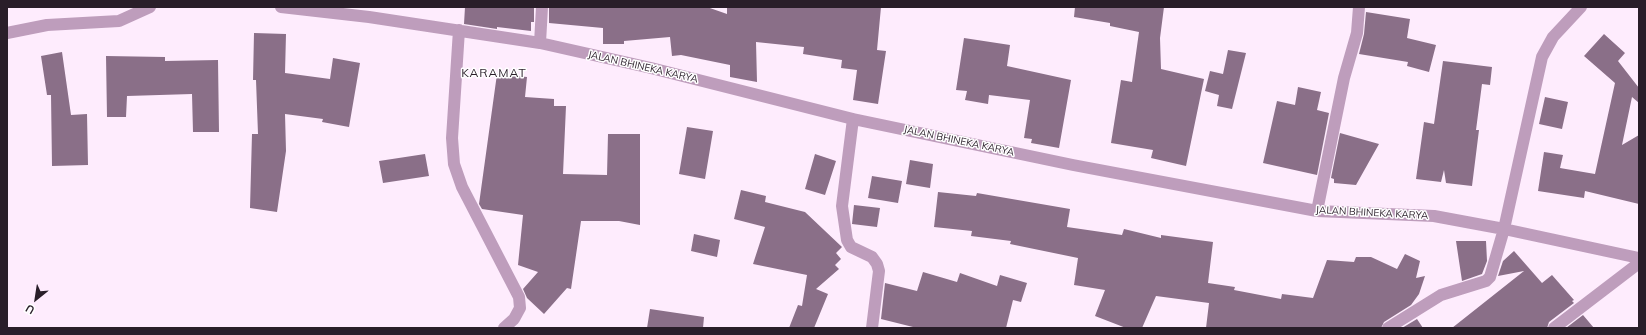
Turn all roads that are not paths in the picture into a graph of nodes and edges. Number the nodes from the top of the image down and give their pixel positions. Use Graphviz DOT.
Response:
graph roads {
  1 [pos="150,7"];
  2 [pos="281,7"];
  3 [pos="542,7"];
  4 [pos="1359,7"];
  5 [pos="1581,7"];
  6 [pos="459,30"];
  7 [pos="7,33"];
  8 [pos="540,43"];
  9 [pos="853,118"];
  10 [pos="1317,212"];
  11 [pos="1504,229"];
  12 [pos="1639,258"];
  13 [pos="1639,263"];
  14 [pos="504,328"];
  15 [pos="872,328"];
  16 [pos="1388,328"];
  17 [pos="1554,328"];
  1 -- 7 [label="street"];
  2 -- 6 [label="street, JALAN BHINEKA KARYA"];
  3 -- 8 [label="street"];
  4 -- 10 [label="street"];
  5 -- 11 [label="street"];
  6 -- 8 [label="street, JALAN BHINEKA KARYA"];
  6 -- 14 [label="street"];
  8 -- 9 [label="street, JALAN BHINEKA KARYA"];
  9 -- 10 [label="street, JALAN BHINEKA KARYA"];
  9 -- 15 [label="street"];
  10 -- 11 [label="street, JALAN BHINEKA KARYA"];
  11 -- 12 [label="street, JALAN BHINEKA KARYA"];
  11 -- 16 [label="street"];
  13 -- 17 [label="street"];
}
